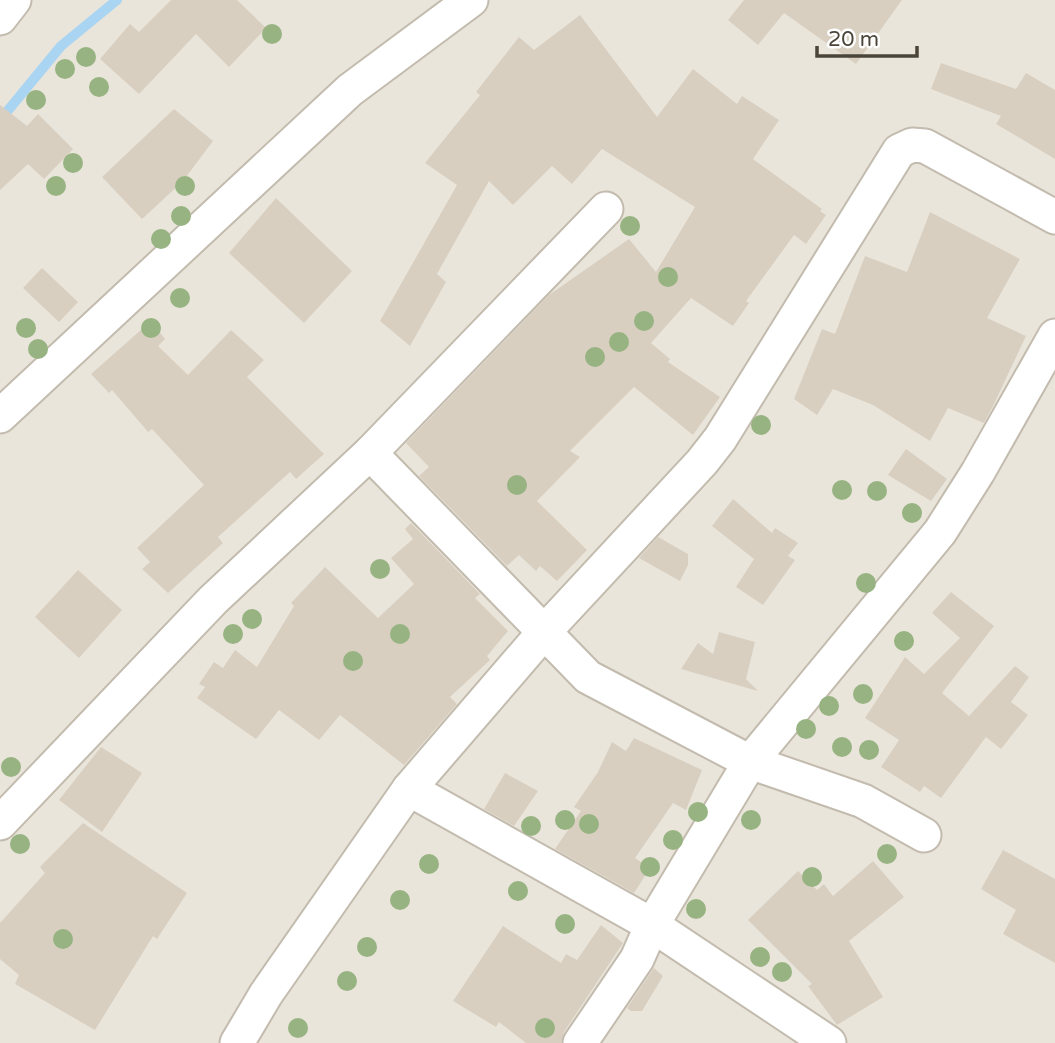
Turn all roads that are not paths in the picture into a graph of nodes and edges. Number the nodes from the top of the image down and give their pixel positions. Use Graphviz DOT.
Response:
graph roads {
  1 [pos="14,0"];
  2 [pos="471,0"];
  3 [pos="0,18"];
  4 [pos="606,209"];
  5 [pos="1055,217"];
  6 [pos="1055,336"];
  7 [pos="0,416"];
  8 [pos="370,453"];
  9 [pos="545,631"];
  10 [pos="750,762"];
  11 [pos="409,789"];
  12 [pos="0,823"];
  13 [pos="924,835"];
  14 [pos="652,925"];
  15 [pos="237,1043"];
  16 [pos="580,1043"];
  17 [pos="829,1043"];
  1 -- 3 [label="street"];
  2 -- 7 [label="street"];
  4 -- 8 [label="street"];
  5 -- 9 [label="street"];
  6 -- 10 [label="street"];
  8 -- 9 [label="street"];
  8 -- 12 [label="street"];
  9 -- 10 [label="street"];
  9 -- 11 [label="street"];
  10 -- 13 [label="street"];
  10 -- 14 [label="street"];
  11 -- 14 [label="street"];
  11 -- 15 [label="street"];
  14 -- 16 [label="street"];
  14 -- 17 [label="street"];
}
